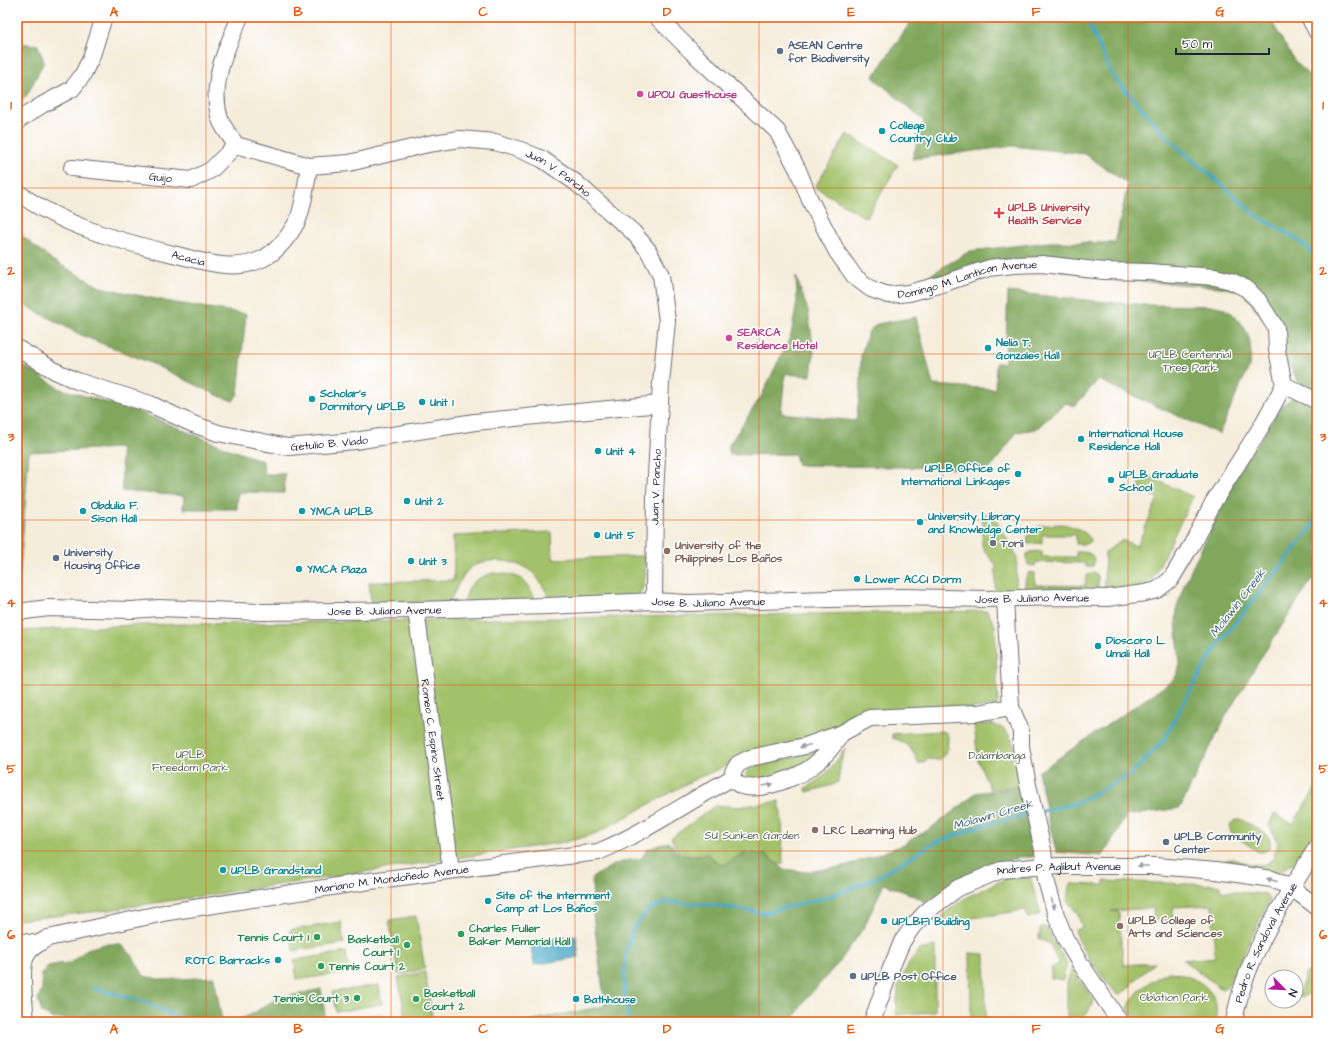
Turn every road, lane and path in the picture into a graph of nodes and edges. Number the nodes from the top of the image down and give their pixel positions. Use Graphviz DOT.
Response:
graph roads {
  1 [pos="104,17"];
  2 [pos="240,17"];
  3 [pos="657,17"];
  4 [pos="1309,17"];
  5 [pos="1317,32"];
  6 [pos="17,122"];
  7 [pos="236,145"];
  8 [pos="309,166"];
  9 [pos="72,168"];
  10 [pos="17,192"];
  11 [pos="17,348"];
  12 [pos="1284,385"];
  13 [pos="1317,401"];
  14 [pos="660,404"];
  15 [pos="1005,599"];
  16 [pos="654,601"];
  17 [pos="416,610"];
  18 [pos="17,612"];
  19 [pos="1011,707"];
  20 [pos="842,733"];
  21 [pos="732,778"];
  22 [pos="1317,847"];
  23 [pos="1044,866"];
  24 [pos="451,870"];
  25 [pos="1292,888"];
  26 [pos="1317,907"];
  27 [pos="17,941"];
  28 [pos="32,948"];
  29 [pos="26,1022"];
  30 [pos="872,1022"];
  31 [pos="1120,1022"];
  32 [pos="1234,1022"];
  1 -- 6 [label="street"];
  2 -- 7 [label="street"];
  3 -- 12 [label="street, Domingo M. Lantican Avenue"];
  4 -- 5 [label="street"];
  7 -- 8 [label="street, Juan V. Pancho"];
  7 -- 9 [label="street, Guijo"];
  8 -- 10 [label="street, Acacia"];
  8 -- 14 [label="street, Juan V. Pancho"];
  11 -- 14 [label="street, Getulio B. Viado"];
  12 -- 13 [label="street"];
  12 -- 15 [label="street, Jose B. Juliano Avenue"];
  14 -- 16 [label="street, Juan V. Pancho"];
  15 -- 16 [label="street, Jose B. Juliano Avenue"];
  15 -- 19 [label="street"];
  16 -- 17 [label="street, Jose B. Juliano Avenue"];
  17 -- 18 [label="street, Jose B. Juliano Avenue"];
  17 -- 24 [label="street, Romeo C. Espino Street"];
  19 -- 20 [label="street, Mariano M. Mondoñedo Avenue"];
  19 -- 23 [label="street"];
  20 -- 21 [label="street, Mariano M. Mondoñedo Avenue, one-way"];
  21 -- 20 [label="street, Mariano M. Mondoñedo Avenue, one-way"];
  21 -- 24 [label="street, Mariano M. Mondoñedo Avenue"];
  22 -- 25 [label="street, Pedro R. Sandoval Avenue"];
  25 -- 23 [label="street, Andres P. Aglibut Avenue, one-way"];
  23 -- 30 [label="street, Andres P. Aglibut Avenue"];
  23 -- 31 [label="street, one-way"];
  24 -- 28 [label="street, Mariano M. Mondoñedo Avenue"];
  25 -- 26 [label="street, Andres P. Aglibut Avenue"];
  25 -- 32 [label="street, Pedro R. Sandoval Avenue"];
  27 -- 28 [label="street"];
  28 -- 29 [label="street"];
}
